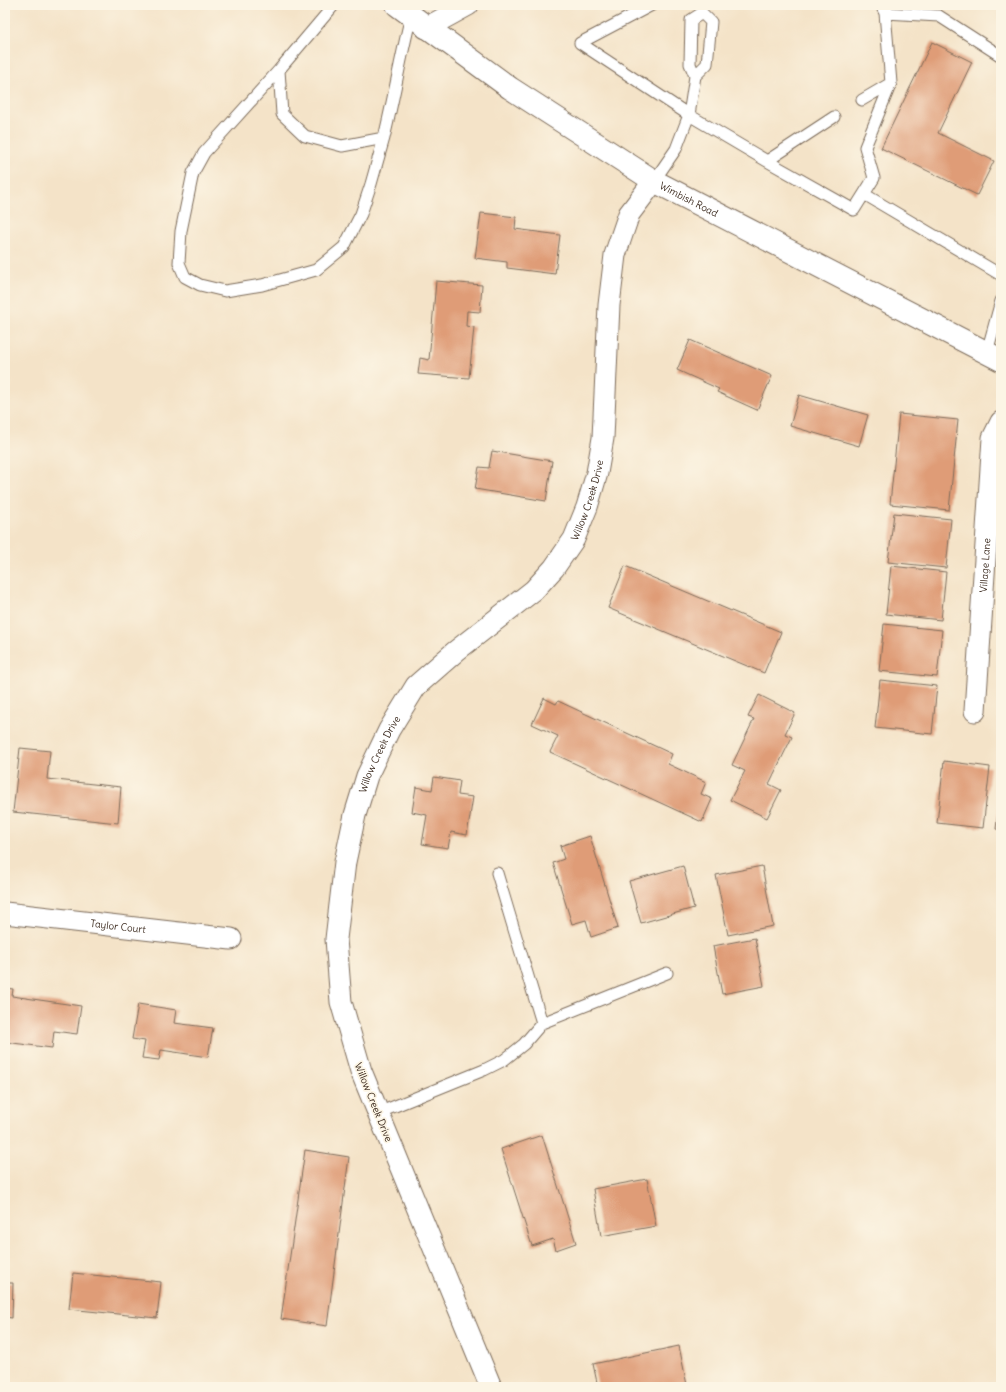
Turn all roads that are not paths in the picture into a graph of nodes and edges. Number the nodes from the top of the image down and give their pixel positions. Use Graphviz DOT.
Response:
graph roads {
  1 [pos="334,5"];
  2 [pos="468,5"];
  3 [pos="652,5"];
  4 [pos="703,9"];
  5 [pos="883,9"];
  6 [pos="411,16"];
  7 [pos="1001,56"];
  8 [pos="279,70"];
  9 [pos="695,76"];
  10 [pos="891,82"];
  11 [pos="862,100"];
  12 [pos="689,115"];
  13 [pos="834,117"];
  14 [pos="384,138"];
  15 [pos="767,161"];
  16 [pos="654,181"];
  17 [pos="864,194"];
  18 [pos="1001,275"];
  19 [pos="1001,301"];
  20 [pos="994,356"];
  21 [pos="1001,422"];
  22 [pos="975,711"];
  23 [pos="497,873"];
  24 [pos="5,913"];
  25 [pos="231,939"];
  26 [pos="667,973"];
  27 [pos="542,1023"];
  28 [pos="378,1113"];
  29 [pos="491,1387"];
  1 -- 8 [label="lane"];
  2 -- 6 [label="street"];
  3 -- 12 [label="lane"];
  4 -- 9 [label="lane"];
  4 -- 9 [label="lane"];
  5 -- 7 [label="lane"];
  5 -- 10 [label="lane"];
  6 -- 14 [label="lane"];
  6 -- 16 [label="street, Wimbish Road"];
  8 -- 14 [label="lane"];
  8 -- 14 [label="lane"];
  9 -- 12 [label="lane"];
  10 -- 11 [label="lane"];
  10 -- 17 [label="lane"];
  12 -- 15 [label="lane"];
  12 -- 16 [label="lane"];
  13 -- 15 [label="lane"];
  15 -- 17 [label="lane"];
  16 -- 20 [label="street, Wimbish Road"];
  16 -- 28 [label="street, Willow Creek Drive"];
  17 -- 18 [label="lane"];
  19 -- 20 [label="lane"];
  21 -- 22 [label="street, Village Lane"];
  23 -- 27 [label="lane"];
  24 -- 25 [label="street, Taylor Court"];
  26 -- 27 [label="lane"];
  27 -- 28 [label="lane"];
  28 -- 29 [label="street, Willow Creek Drive"];
}
